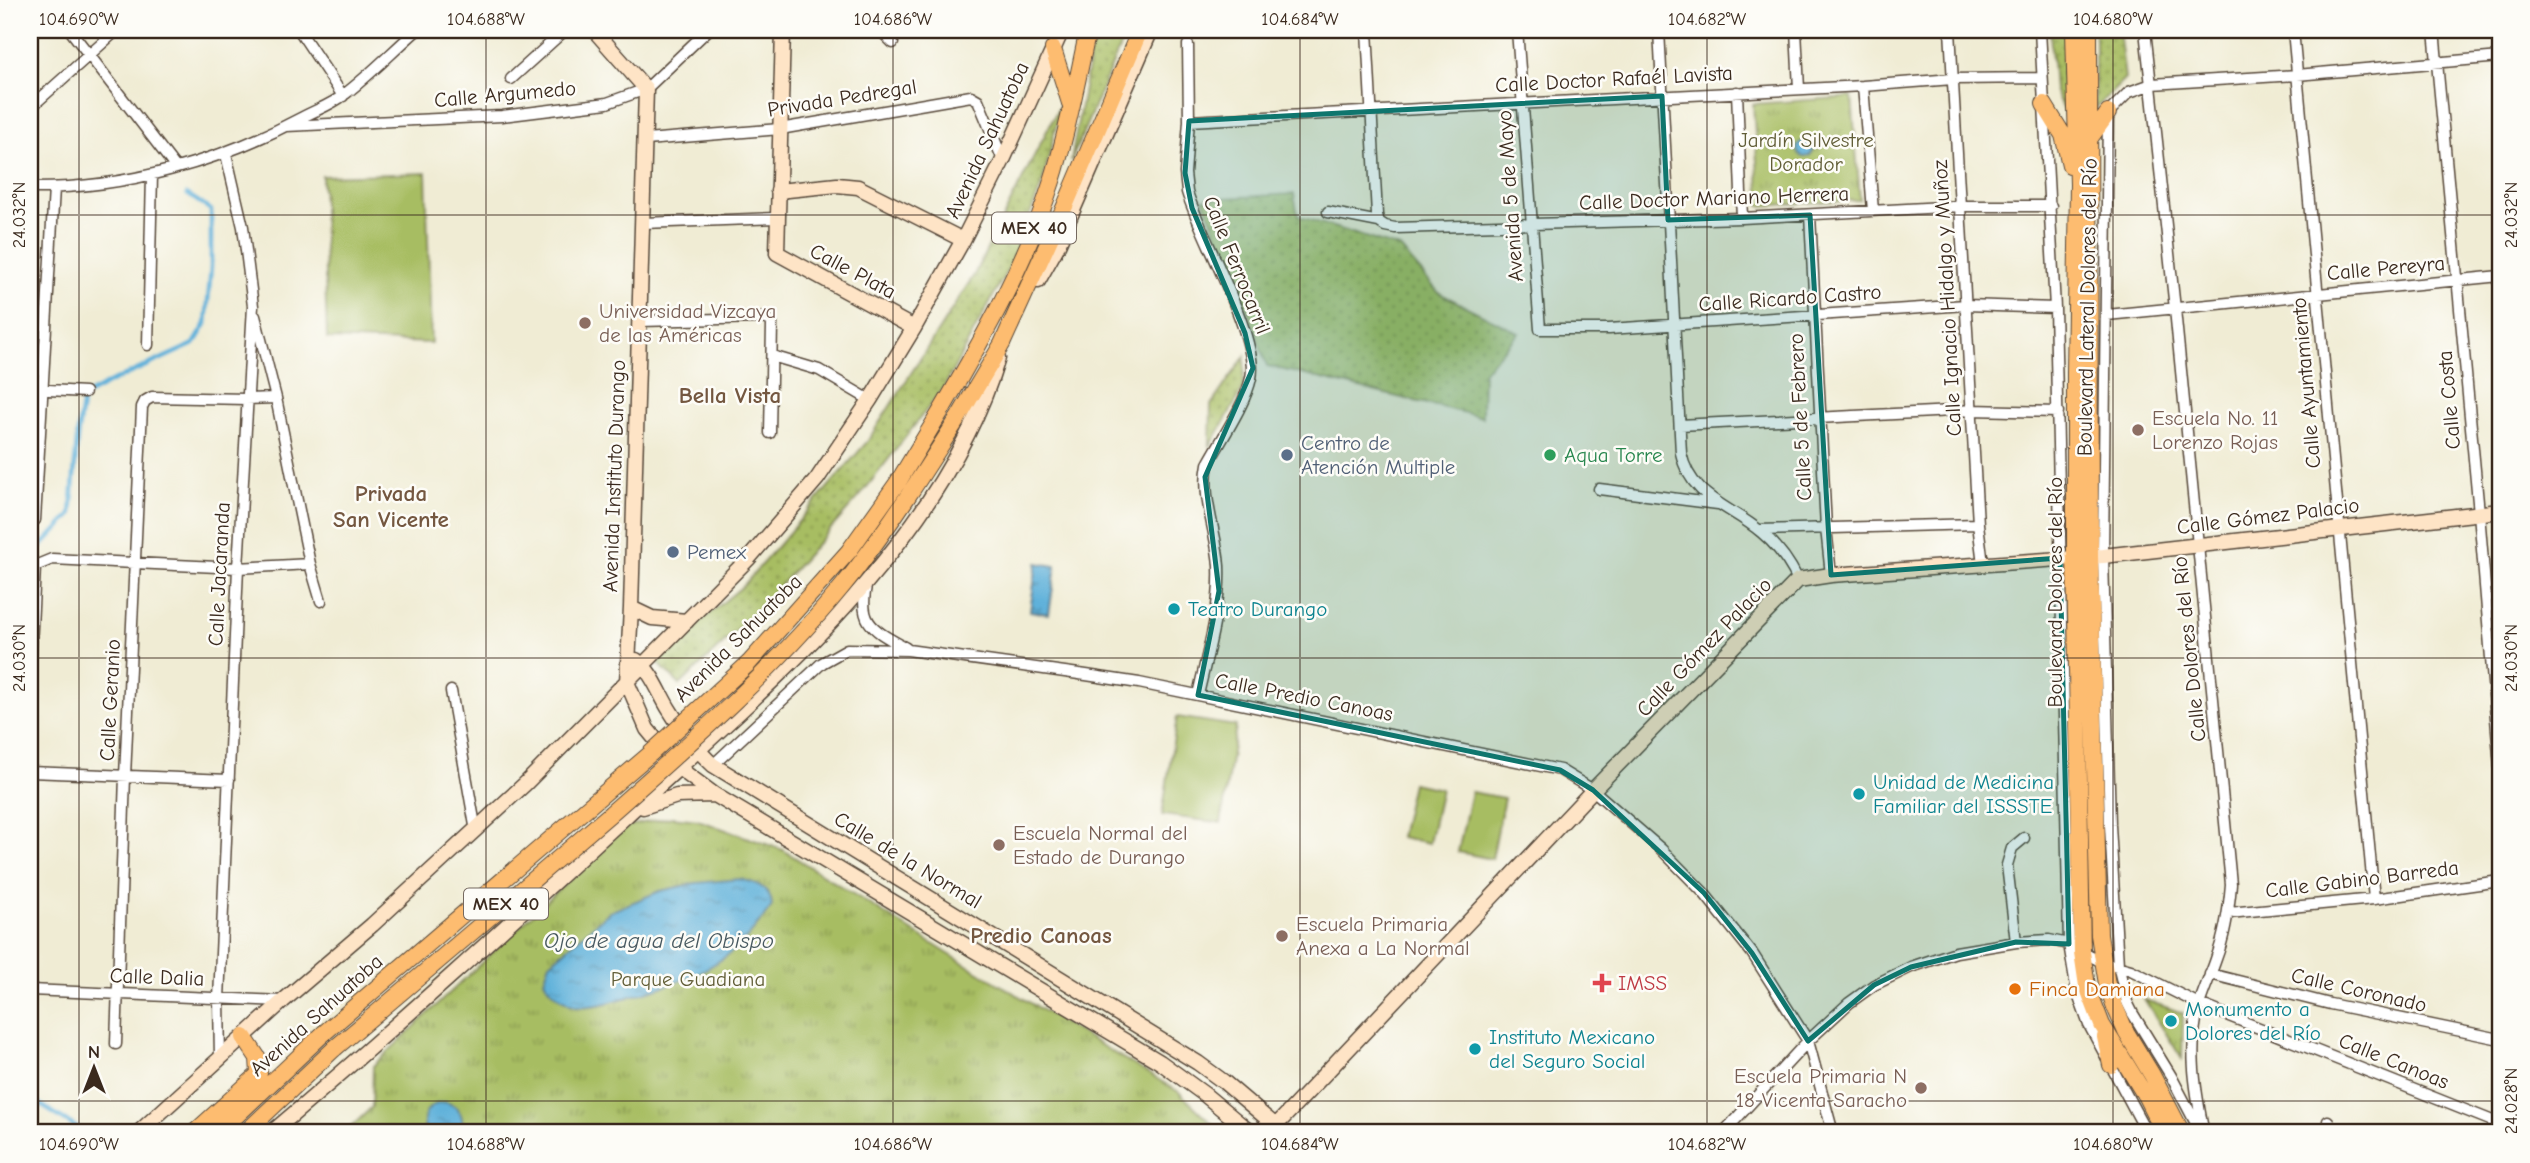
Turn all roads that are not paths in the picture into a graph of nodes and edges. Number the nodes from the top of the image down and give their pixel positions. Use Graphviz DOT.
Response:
graph roads {
  1 [pos="70,30"];
  2 [pos="117,30"];
  3 [pos="299,30"];
  4 [pos="417,30"];
  5 [pos="565,30"];
  6 [pos="594,30"];
  7 [pos="708,30"];
  8 [pos="783,30"];
  9 [pos="880,30"];
  10 [pos="1062,30"];
  11 [pos="1088,30"];
  12 [pos="1140,30"];
  13 [pos="1151,30"];
  14 [pos="1367,30"];
  15 [pos="1517,30"];
  16 [pos="1659,30"];
  17 [pos="1796,30"];
  18 [pos="1950,30"];
  19 [pos="2040,30"];
  20 [pos="2074,30"];
  21 [pos="2089,30"];
  22 [pos="2145,30"];
  23 [pos="2293,30"];
  24 [pos="2434,30"];
  25 [pos="893,43"];
  26 [pos="1188,45"];
  27 [pos="1054,49"];
  28 [pos="88,55"];
  29 [pos="2500,57"];
  30 [pos="2437,64"];
  31 [pos="2297,75"];
  32 [pos="2041,78"];
  33 [pos="511,79"];
  34 [pos="1953,79"];
  35 [pos="2151,84"];
  36 [pos="1863,86"];
  37 [pos="646,89"];
  38 [pos="1799,89"];
  39 [pos="1737,92"];
  40 [pos="343,96"];
  41 [pos="1662,96"];
  42 [pos="1523,103"];
  43 [pos="2044,104"];
  44 [pos="30,108"];
  45 [pos="1071,109"];
  46 [pos="1373,110"];
  47 [pos="2108,113"];
  48 [pos="1189,121"];
  49 [pos="286,126"];
  50 [pos="780,129"];
  51 [pos="2091,138"];
  52 [pos="646,141"];
  53 [pos="226,154"];
  54 [pos="1003,160"];
  55 [pos="176,168"];
  56 [pos="152,175"];
  57 [pos="2078,185"];
  58 [pos="30,188"];
  59 [pos="54,188"];
  60 [pos="778,191"];
  61 [pos="1961,206"];
  62 [pos="2051,206"];
  63 [pos="1873,211"];
  64 [pos="1328,212"];
  65 [pos="1810,215"];
  66 [pos="777,218"];
  67 [pos="1742,218"];
  68 [pos="1668,220"];
  69 [pos="1379,222"];
  70 [pos="643,223"];
  71 [pos="1533,225"];
  72 [pos="963,240"];
  73 [pos="2500,276"];
  74 [pos="2457,281"];
  75 [pos="2317,294"];
  76 [pos="1966,305"];
  77 [pos="253,306"];
  78 [pos="2055,308"];
  79 [pos="2175,309"];
  80 [pos="1814,315"];
  81 [pos="2107,315"];
  82 [pos="1539,317"];
  83 [pos="640,321"];
  84 [pos="1674,325"];
  85 [pos="914,328"];
  86 [pos="1002,344"];
  87 [pos="148,345"];
  88 [pos="772,356"];
  89 [pos="35,389"];
  90 [pos="85,392"];
  91 [pos="276,398"];
  92 [pos="246,399"];
  93 [pos="870,400"];
  94 [pos="1972,410"];
  95 [pos="2058,412"];
  96 [pos="1819,418"];
  97 [pos="1681,425"];
  98 [pos="770,433"];
  99 [pos="1599,489"];
  100 [pos="1718,504"];
  101 [pos="2500,511"];
  102 [pos="2479,513"];
  103 [pos="35,520"];
  104 [pos="1978,524"];
  105 [pos="1826,528"];
  106 [pos="2338,528"];
  107 [pos="1760,530"];
  108 [pos="2198,545"];
  109 [pos="2082,557"];
  110 [pos="136,563"];
  111 [pos="310,564"];
  112 [pos="1983,564"];
  113 [pos="32,568"];
  114 [pos="238,568"];
  115 [pos="1831,575"];
  116 [pos="1798,580"];
  117 [pos="867,582"];
  118 [pos="321,601"];
  119 [pos="631,608"];
  120 [pos="687,621"];
  121 [pos="908,650"];
  122 [pos="629,655"];
  123 [pos="644,665"];
  124 [pos="30,668"];
  125 [pos="627,682"];
  126 [pos="451,691"];
  127 [pos="1198,695"];
  128 [pos="699,752"];
  129 [pos="713,765"];
  130 [pos="2500,767"];
  131 [pos="680,769"];
  132 [pos="30,772"];
  133 [pos="730,775"];
  134 [pos="125,776"];
  135 [pos="229,780"];
  136 [pos="1593,790"];
  137 [pos="715,795"];
  138 [pos="629,814"];
  139 [pos="476,831"];
  140 [pos="2024,838"];
  141 [pos="2500,881"];
  142 [pos="2374,899"];
  143 [pos="2229,913"];
  144 [pos="2016,942"];
  145 [pos="2075,948"];
  146 [pos="2110,964"];
  147 [pos="2210,974"];
  148 [pos="30,990"];
  149 [pos="119,996"];
  150 [pos="219,999"];
  151 [pos="283,1001"];
  152 [pos="2199,1004"];
  153 [pos="2102,1025"];
  154 [pos="244,1037"];
  155 [pos="2500,1039"];
  156 [pos="1808,1041"];
  157 [pos="116,1044"];
  158 [pos="220,1059"];
  159 [pos="2111,1065"];
  160 [pos="2328,1121"];
  161 [pos="30,1122"];
  162 [pos="2500,1124"];
  163 [pos="141,1131"];
  164 [pos="1276,1131"];
  165 [pos="44,1133"];
  166 [pos="194,1133"];
  167 [pos="218,1133"];
  168 [pos="245,1133"];
  169 [pos="271,1133"];
  170 [pos="1251,1133"];
  171 [pos="1723,1133"];
  172 [pos="1833,1133"];
  173 [pos="2147,1133"];
  174 [pos="2164,1133"];
  175 [pos="2182,1133"];
  176 [pos="2203,1133"];
  177 [pos="2330,1133"];
  1 -- 28 [label="street"];
  2 -- 28 [label="street"];
  3 -- 40 [label="street"];
  4 -- 40 [label="street"];
  5 -- 33 [label="street"];
  6 -- 37 [label="street"];
  7 -- 37 [label="street"];
  8 -- 50 [label="street"];
  9 -- 25 [label="street"];
  10 -- 27 [label="street, Avenida Sahuatoba"];
  11 -- 45 [label="main road, Avenida Sahuatoba / MEX 40"];
  12 -- 86 [label="main road, MEX 40"];
  13 -- 86 [label="street"];
  14 -- 46 [label="street"];
  15 -- 42 [label="street, Avenida 5 de Mayo"];
  16 -- 41 [label="street"];
  17 -- 38 [label="street"];
  18 -- 34 [label="street, Calle Ignacio Hidalgo y Muñoz"];
  19 -- 32 [label="street"];
  20 -- 57 [label="main road, Boulevard Dolores del Río"];
  21 -- 51 [label="main road, Boulevard Dolores del Río"];
  22 -- 35 [label="street, Calle Dolores del Río"];
  23 -- 31 [label="street, Calle Ayuntamiento"];
  24 -- 30 [label="street, Calle Costa"];
  26 -- 48 [label="street, Calle Ferrocarril"];
  27 -- 45 [label="main road"];
  27 -- 54 [label="street, Avenida Sahuatoba"];
  28 -- 44 [label="street"];
  28 -- 55 [label="street"];
  29 -- 30 [label="street"];
  30 -- 31 [label="street"];
  30 -- 74 [label="street, Calle Costa"];
  31 -- 35 [label="street"];
  31 -- 75 [label="street, Calle Ayuntamiento"];
  32 -- 34 [label="street, Calle Doctor Rafaél Lavista"];
  32 -- 43 [label="street"];
  34 -- 36 [label="street, Calle Doctor Rafaél Lavista"];
  34 -- 61 [label="street, Calle Ignacio Hidalgo y Muñoz"];
  35 -- 47 [label="street"];
  35 -- 79 [label="street, Calle Dolores del Río"];
  36 -- 38 [label="street, Calle Doctor Rafaél Lavista"];
  36 -- 63 [label="street"];
  37 -- 49 [label="street, Calle Argumedo"];
  37 -- 52 [label="street, Avenida Instituto Durango"];
  38 -- 39 [label="street, Calle Doctor Rafaél Lavista"];
  39 -- 41 [label="street, Calle Doctor Rafaél Lavista"];
  39 -- 67 [label="street"];
  40 -- 49 [label="street"];
  41 -- 42 [label="street, Calle Doctor Rafaél Lavista"];
  41 -- 68 [label="street"];
  42 -- 46 [label="street, Calle Doctor Rafaél Lavista"];
  42 -- 71 [label="street, Avenida 5 de Mayo"];
  43 -- 57 [label="main road"];
  43 -- 62 [label="street"];
  45 -- 167 [label="main road, Avenida Sahuatoba / MEX 40, bridge"];
  46 -- 48 [label="street, Calle Doctor Rafaél Lavista"];
  46 -- 69 [label="street"];
  47 -- 51 [label="main road"];
  47 -- 81 [label="street, Boulevard Lateral Dolores del Río"];
  48 -- 127 [label="street, Calle Ferrocarril"];
  49 -- 53 [label="street"];
  50 -- 52 [label="street, Privada Pedregal"];
  50 -- 54 [label="street, Privada Pedregal"];
  50 -- 60 [label="street"];
  51 -- 109 [label="main road, Boulevard Dolores del Río"];
  52 -- 70 [label="street, Avenida Instituto Durango"];
  53 -- 55 [label="street"];
  53 -- 77 [label="street, Calle Jacaranda"];
  54 -- 72 [label="street, Avenida Sahuatoba"];
  55 -- 56 [label="street"];
  56 -- 59 [label="street"];
  56 -- 87 [label="street"];
  57 -- 109 [label="main road, Boulevard Dolores del Río"];
  58 -- 59 [label="street"];
  59 -- 89 [label="street"];
  60 -- 66 [label="street"];
  60 -- 72 [label="street"];
  61 -- 62 [label="street, Calle Doctor Mariano Herrera"];
  61 -- 63 [label="street, Calle Doctor Mariano Herrera"];
  61 -- 76 [label="street, Calle Ignacio Hidalgo y Muñoz"];
  62 -- 78 [label="street"];
  63 -- 65 [label="street, Calle Doctor Mariano Herrera"];
  64 -- 69 [label="street, Calle Doctor Mariano Herrera"];
  65 -- 67 [label="street, Calle Doctor Mariano Herrera"];
  65 -- 80 [label="street, Calle 5 de Febrero"];
  66 -- 70 [label="street"];
  66 -- 85 [label="street, Calle Plata"];
  67 -- 68 [label="street, Calle Doctor Mariano Herrera"];
  68 -- 71 [label="street, Calle Doctor Mariano Herrera"];
  68 -- 84 [label="street"];
  69 -- 71 [label="street, Calle Doctor Mariano Herrera"];
  70 -- 83 [label="street, Avenida Instituto Durango"];
  71 -- 82 [label="street, Avenida 5 de Mayo"];
  72 -- 85 [label="street, Avenida Sahuatoba"];
  73 -- 74 [label="street, Calle Pereyra"];
  74 -- 75 [label="street, Calle Pereyra"];
  74 -- 102 [label="street, Calle Costa"];
  75 -- 79 [label="street, Calle Pereyra"];
  75 -- 106 [label="street, Calle Ayuntamiento"];
  76 -- 78 [label="street, Calle Ricardo Castro"];
  76 -- 80 [label="street, Calle Ricardo Castro"];
  76 -- 94 [label="street, Calle Ignacio Hidalgo y Muñoz"];
  77 -- 91 [label="street"];
  77 -- 92 [label="street, Calle Jacaranda"];
  78 -- 95 [label="street"];
  79 -- 81 [label="street, Calle Pereyra"];
  79 -- 108 [label="street, Calle Dolores del Río"];
  80 -- 84 [label="street, Calle Ricardo Castro"];
  80 -- 96 [label="street, Calle 5 de Febrero"];
  81 -- 109 [label="street, Boulevard Lateral Dolores del Río"];
  82 -- 84 [label="street, Calle Ricardo Castro"];
  83 -- 88 [label="street"];
  83 -- 119 [label="street, Avenida Instituto Durango"];
  84 -- 97 [label="street"];
  85 -- 93 [label="street, Avenida Sahuatoba"];
  86 -- 117 [label="street"];
  86 -- 168 [label="main road, Avenida Sahuatoba / MEX 40, bridge"];
  88 -- 93 [label="street"];
  88 -- 98 [label="street"];
  89 -- 90 [label="street"];
  89 -- 103 [label="street"];
  91 -- 92 [label="street"];
  91 -- 111 [label="street"];
  92 -- 110 [label="street, Calle Geranio"];
  92 -- 114 [label="street, Calle Jacaranda"];
  93 -- 120 [label="street, Avenida Sahuatoba"];
  94 -- 95 [label="street"];
  94 -- 96 [label="street"];
  94 -- 104 [label="street, Calle Ignacio Hidalgo y Muñoz"];
  95 -- 109 [label="street"];
  96 -- 97 [label="street"];
  96 -- 105 [label="street, Calle 5 de Febrero"];
  97 -- 100 [label="street"];
  99 -- 100 [label="street"];
  100 -- 107 [label="street"];
  101 -- 102 [label="street, Calle Gómez Palacio"];
  102 -- 106 [label="street, Calle Gómez Palacio"];
  102 -- 130 [label="street, Calle Costa"];
  104 -- 105 [label="street"];
  104 -- 112 [label="street, Calle Ignacio Hidalgo y Muñoz"];
  105 -- 107 [label="street"];
  105 -- 115 [label="street, Calle 5 de Febrero"];
  106 -- 108 [label="street, Calle Gómez Palacio"];
  106 -- 142 [label="street, Calle Ayuntamiento"];
  107 -- 116 [label="street"];
  108 -- 109 [label="street, Calle Gómez Palacio"];
  108 -- 143 [label="street, Calle Dolores del Río"];
  109 -- 112 [label="street, Calle Gómez Palacio"];
  109 -- 145 [label="main road, Boulevard Dolores del Río"];
  109 -- 146 [label="main road, Boulevard Dolores del Río"];
  110 -- 113 [label="street"];
  110 -- 114 [label="street"];
  110 -- 134 [label="street, Calle Geranio"];
  111 -- 114 [label="street"];
  111 -- 118 [label="street"];
  112 -- 115 [label="street, Calle Gómez Palacio"];
  113 -- 124 [label="street"];
  114 -- 135 [label="street, Calle Jacaranda"];
  115 -- 116 [label="street, Calle Gómez Palacio"];
  116 -- 136 [label="street, Calle Gómez Palacio"];
  117 -- 121 [label="street"];
  117 -- 128 [label="street"];
  119 -- 120 [label="street"];
  119 -- 122 [label="street, Avenida Instituto Durango"];
  120 -- 123 [label="street, Avenida Sahuatoba"];
  121 -- 127 [label="street, Calle Predio Canoas"];
  121 -- 129 [label="street, Calle Predio Canoas"];
  122 -- 123 [label="street"];
  122 -- 125 [label="street, Avenida Instituto Durango"];
  123 -- 125 [label="street, Avenida Sahuatoba"];
  123 -- 128 [label="street, Calle de la Normal"];
  125 -- 131 [label="street, Calle de la Normal"];
  125 -- 139 [label="street, Avenida Sahuatoba"];
  126 -- 139 [label="street"];
  127 -- 136 [label="street, Calle Predio Canoas"];
  128 -- 129 [label="street, Calle de la Normal"];
  128 -- 131 [label="street"];
  129 -- 133 [label="street, Calle de la Normal"];
  131 -- 137 [label="street, Calle de la Normal"];
  131 -- 138 [label="street"];
  132 -- 134 [label="street"];
  133 -- 137 [label="street"];
  133 -- 164 [label="street, Calle de la Normal"];
  134 -- 135 [label="street"];
  134 -- 149 [label="street, Calle Geranio"];
  135 -- 150 [label="street, Calle Jacaranda"];
  136 -- 156 [label="street, Calle Predio Canoas"];
  136 -- 164 [label="street, Calle Gómez Palacio"];
  137 -- 138 [label="street"];
  137 -- 170 [label="street, Calle de la Normal"];
  138 -- 169 [label="street"];
  139 -- 151 [label="street, Avenida Sahuatoba"];
  140 -- 144 [label="street"];
  141 -- 142 [label="street, Calle Gabino Barreda"];
  142 -- 143 [label="street, Calle Gabino Barreda"];
  143 -- 147 [label="street, Calle Dolores del Río"];
  144 -- 145 [label="street"];
  144 -- 156 [label="street"];
  145 -- 146 [label="street, Calle Canoas"];
  145 -- 153 [label="main road, Boulevard Dolores del Río"];
  145 -- 159 [label="street"];
  146 -- 152 [label="street, Calle Canoas"];
  146 -- 175 [label="main road, Boulevard Dolores del Río"];
  146 -- 176 [label="street"];
  147 -- 152 [label="street, Calle Dolores del Río"];
  147 -- 155 [label="street, Calle Coronado"];
  148 -- 149 [label="street, Calle Dalia"];
  149 -- 150 [label="street, Calle Dalia"];
  149 -- 157 [label="street, Calle Geranio"];
  150 -- 151 [label="street, Calle Dalia"];
  150 -- 158 [label="street, Calle Jacaranda"];
  151 -- 154 [label="street, Avenida Sahuatoba"];
  152 -- 162 [label="street, Calle Canoas"];
  152 -- 176 [label="street, Calle Dolores del Río"];
  153 -- 159 [label="main road"];
  153 -- 174 [label="main road, Boulevard Dolores del Río"];
  154 -- 158 [label="street, Avenida Sahuatoba"];
  154 -- 166 [label="main road"];
  156 -- 171 [label="street"];
  156 -- 172 [label="street, Calle Predio Canoas"];
  158 -- 163 [label="street, Avenida Sahuatoba"];
  159 -- 173 [label="street"];
  160 -- 177 [label="street"];
  161 -- 165 [label="street"];
}
